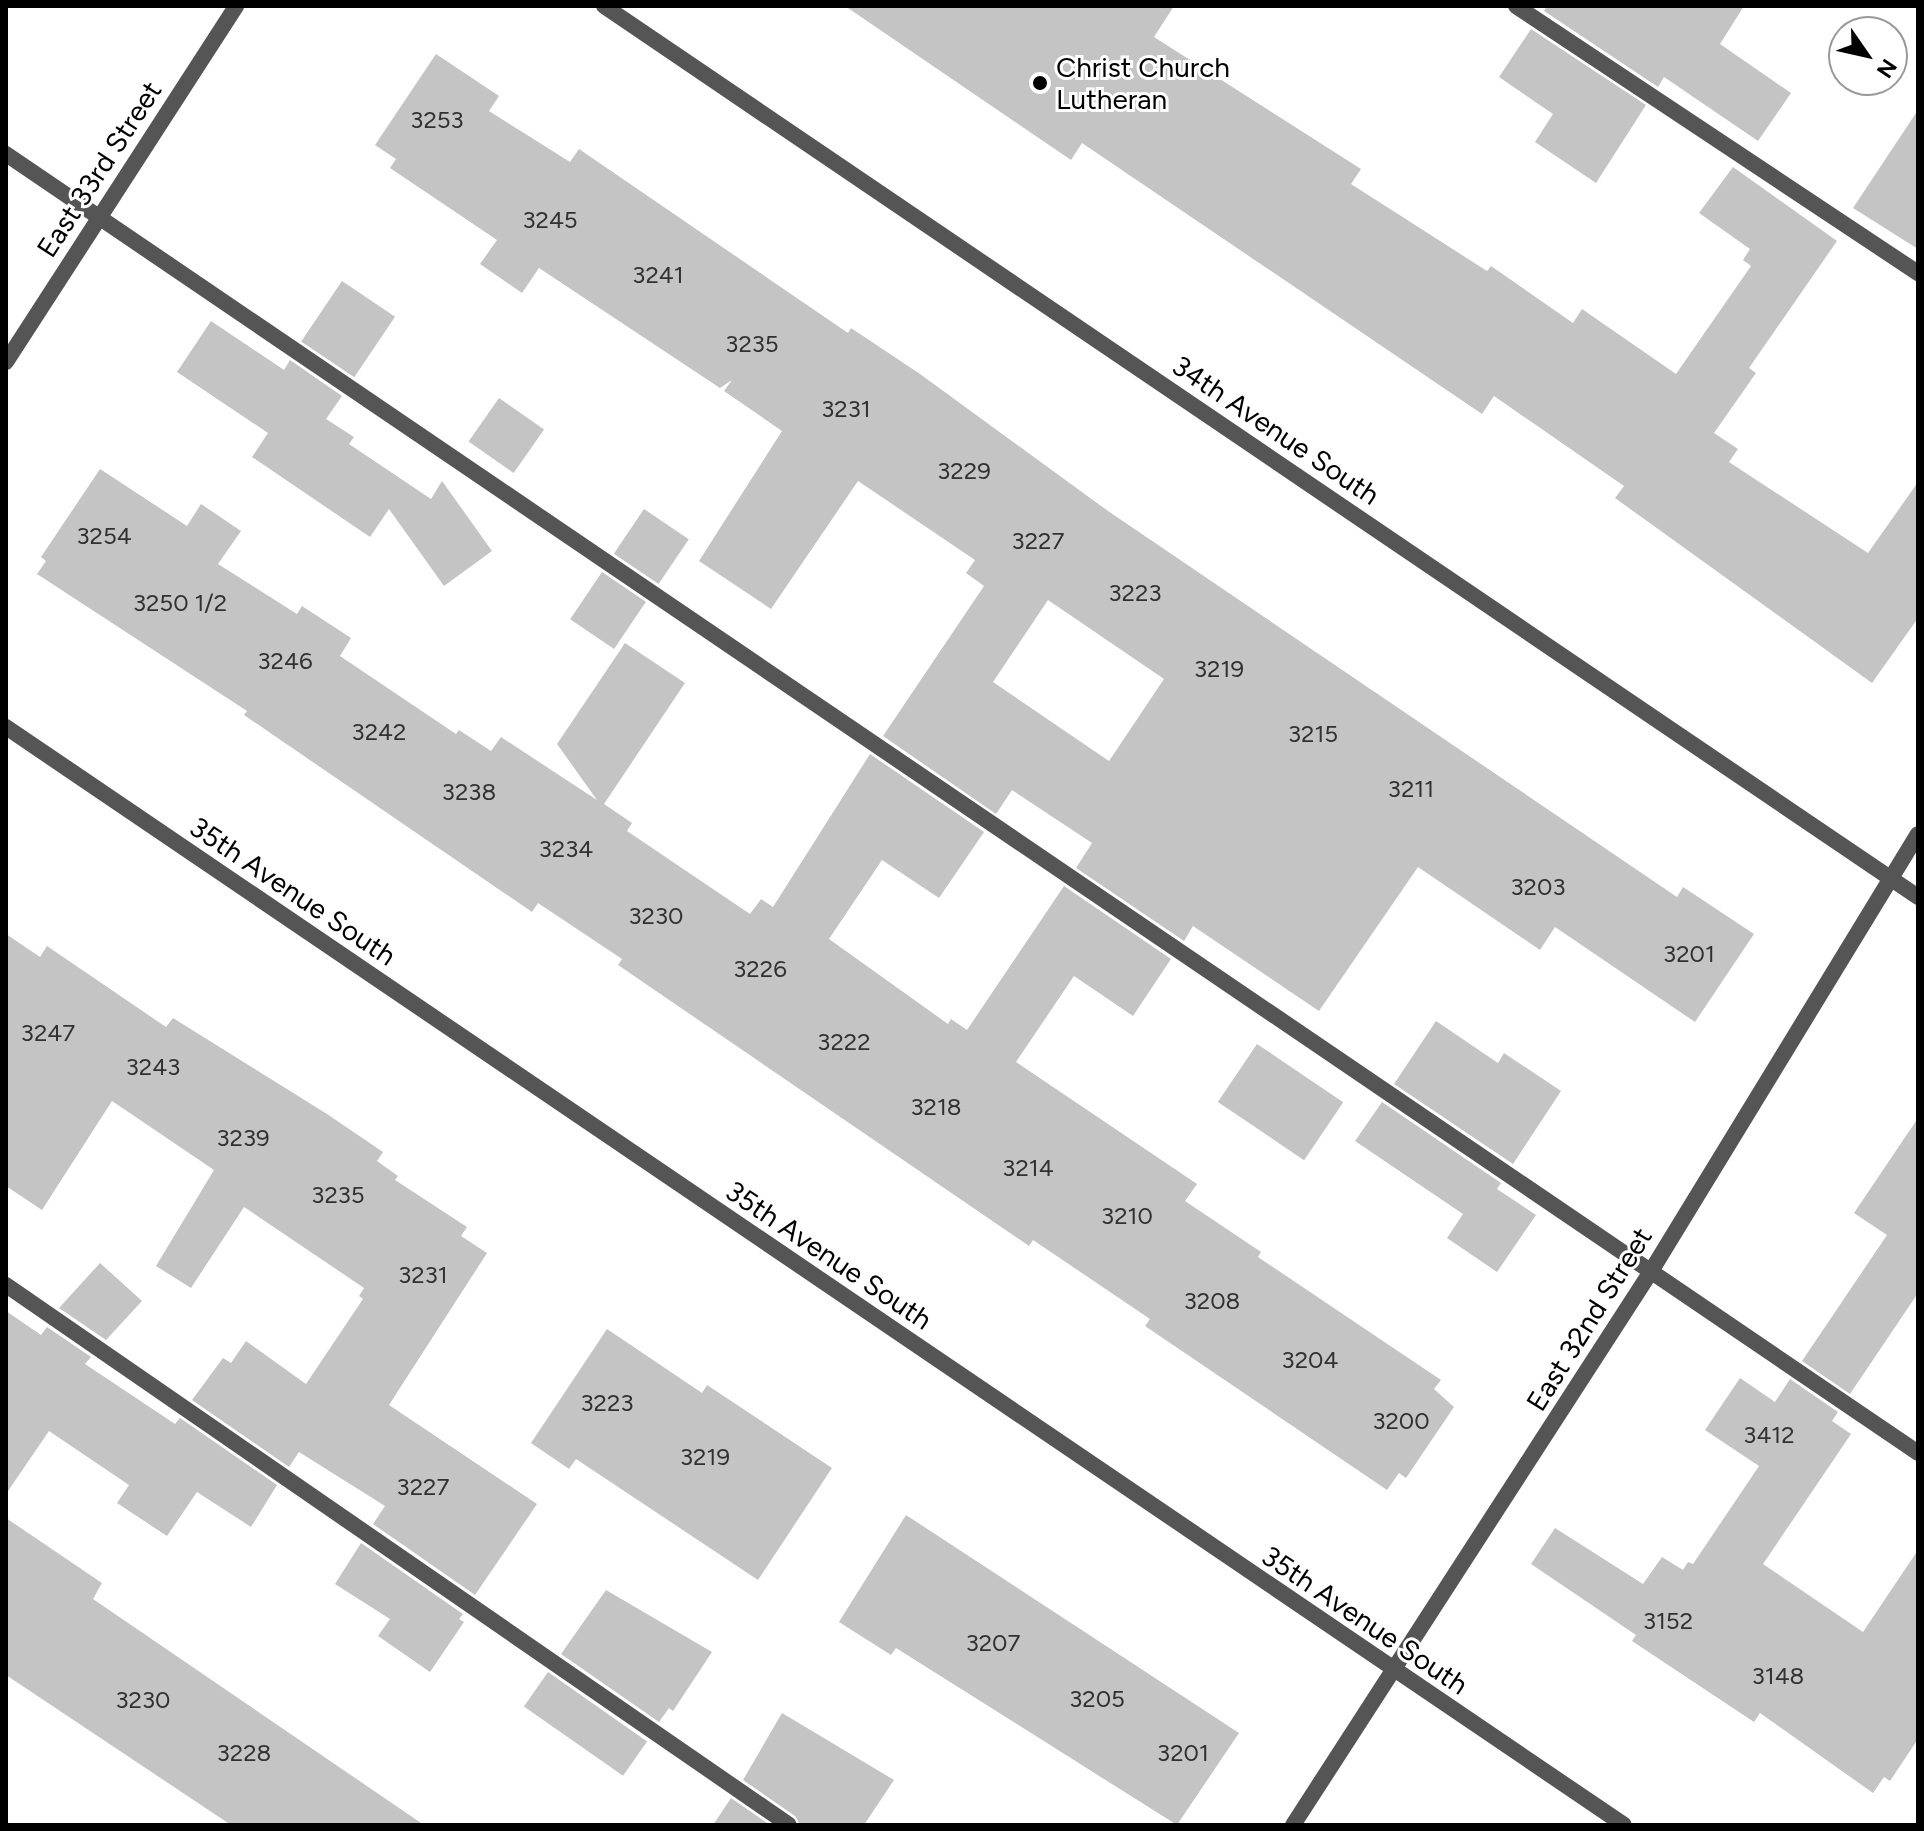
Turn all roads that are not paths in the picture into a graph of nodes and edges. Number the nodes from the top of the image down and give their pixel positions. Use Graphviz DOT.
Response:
graph roads {
  1 [pos="236,6"];
  2 [pos="604,6"];
  3 [pos="1516,6"];
  4 [pos="6,154"];
  5 [pos="99,216"];
  6 [pos="1918,273"];
  7 [pos="6,362"];
  8 [pos="6,727"];
  9 [pos="1918,834"];
  10 [pos="1891,879"];
  11 [pos="1918,897"];
  12 [pos="1650,1273"];
  13 [pos="6,1285"];
  14 [pos="1918,1453"];
  15 [pos="1396,1672"];
  16 [pos="789,1825"];
  17 [pos="1293,1825"];
  18 [pos="1624,1825"];
  1 -- 5 [label="street, East 33rd Street"];
  2 -- 10 [label="street, 34th Avenue South"];
  3 -- 6 [label="street"];
  4 -- 5 [label="street"];
  5 -- 7 [label="street, East 33rd Street"];
  5 -- 12 [label="street"];
  8 -- 15 [label="street, 35th Avenue South"];
  9 -- 10 [label="street, East 32nd Street"];
  10 -- 11 [label="street, 34th Avenue South"];
  10 -- 12 [label="street, East 32nd Street"];
  12 -- 14 [label="street"];
  12 -- 15 [label="street, East 32nd Street"];
  13 -- 16 [label="street"];
  15 -- 17 [label="street, East 32nd Street"];
  15 -- 18 [label="street, 35th Avenue South"];
}
